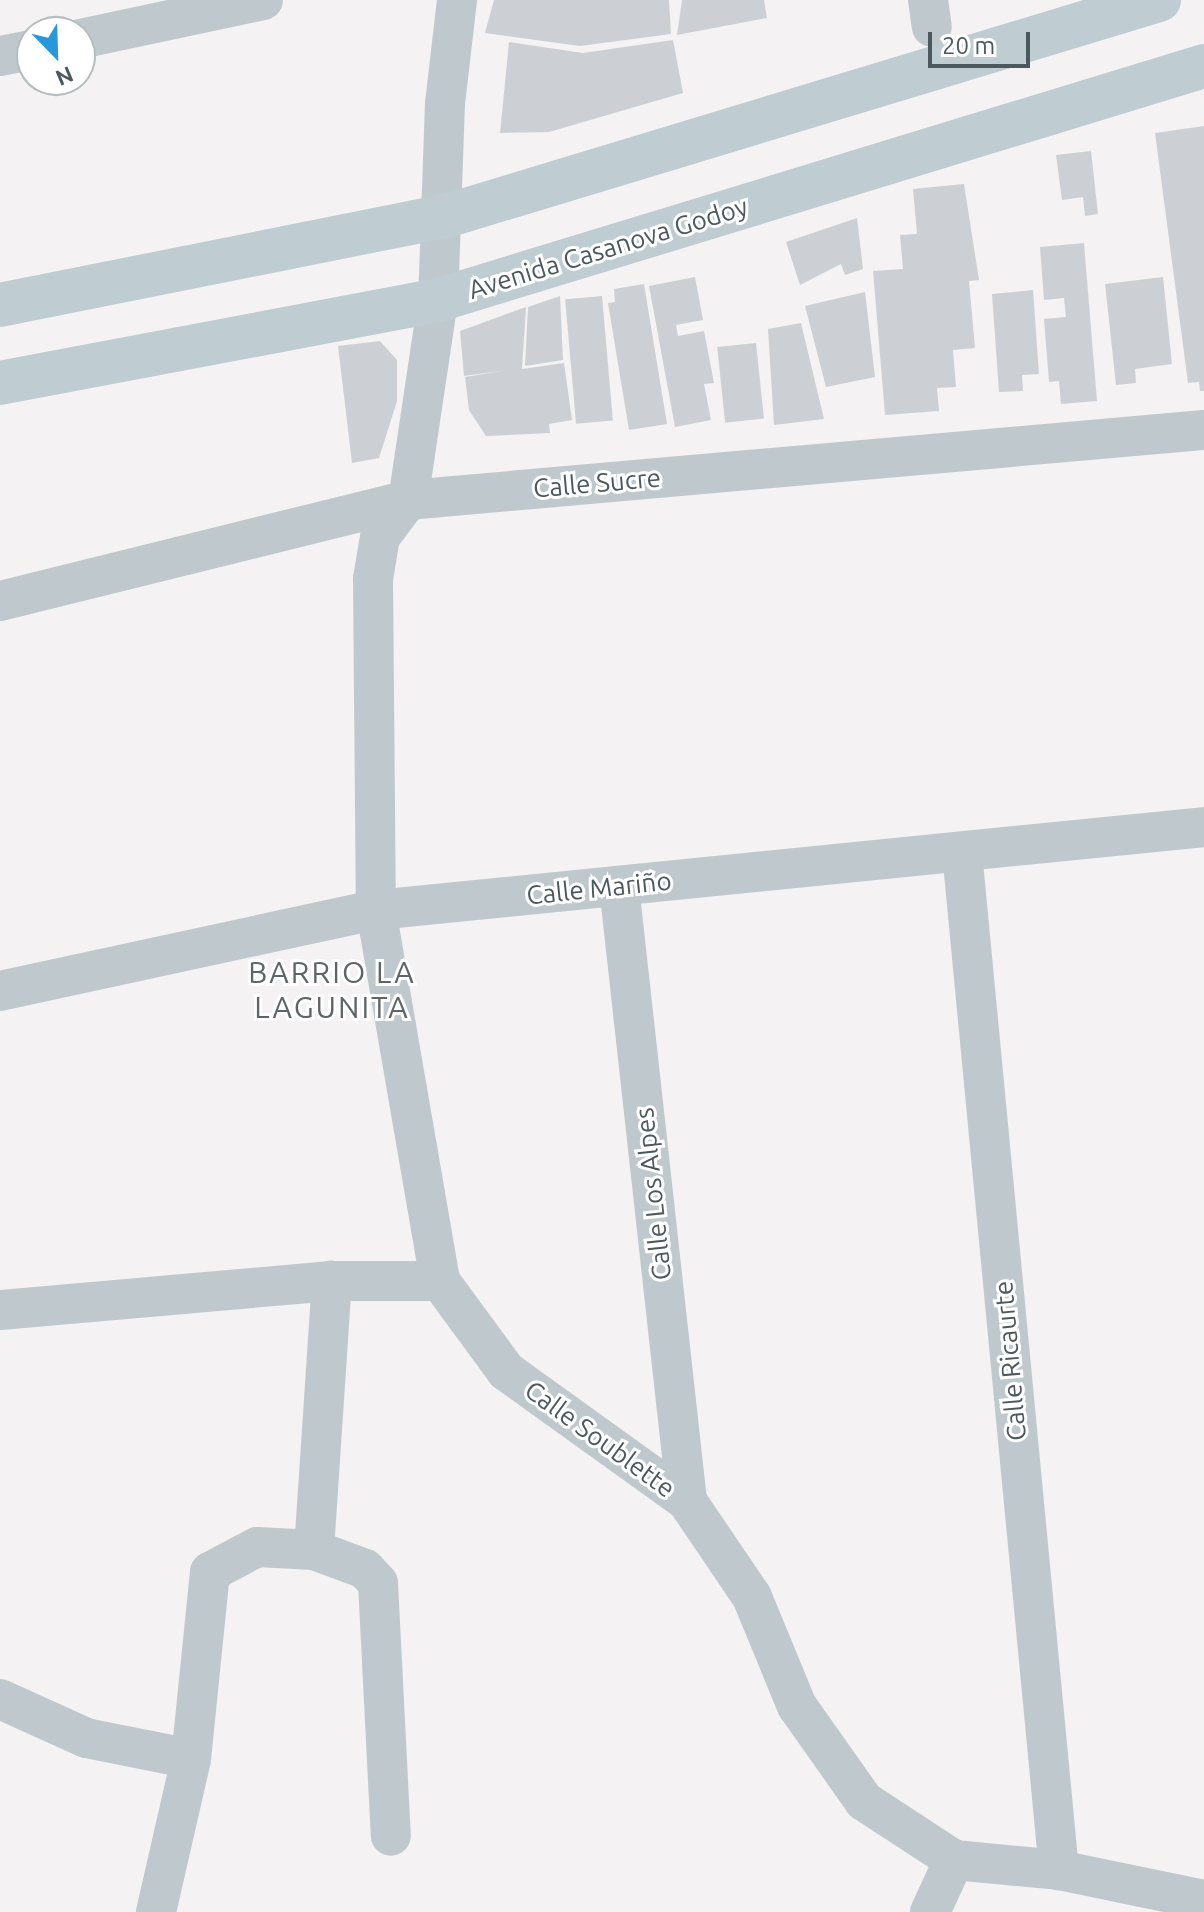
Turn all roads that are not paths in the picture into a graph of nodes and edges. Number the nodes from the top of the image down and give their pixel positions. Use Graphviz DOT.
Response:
graph roads {
  1 [pos="263,0"];
  2 [pos="457,0"];
  3 [pos="1159,0"];
  4 [pos="96,36"];
  5 [pos="1204,66"];
  6 [pos="446,216"];
  7 [pos="438,300"];
  8 [pos="0,305"];
  9 [pos="0,383"];
  10 [pos="1204,430"];
  11 [pos="408,500"];
  12 [pos="0,601"];
  13 [pos="1204,827"];
  14 [pos="962,852"];
  15 [pos="619,886"];
  16 [pos="376,910"];
  17 [pos="0,991"];
  18 [pos="332,1281"];
  19 [pos="440,1281"];
  20 [pos="0,1310"];
  21 [pos="687,1501"];
  22 [pos="314,1550"];
  23 [pos="0,1699"];
  24 [pos="191,1759"];
  25 [pos="391,1836"];
  26 [pos="954,1860"];
  27 [pos="1059,1870"];
  28 [pos="1204,1900"];
  29 [pos="156,1912"];
  30 [pos="930,1912"];
  1 -- 4 [label="street"];
  2 -- 6 [label="street"];
  3 -- 6 [label="street"];
  5 -- 7 [label="street, Avenida Casanova Godoy"];
  6 -- 7 [label="street"];
  6 -- 8 [label="street"];
  7 -- 9 [label="street, Avenida Casanova Godoy"];
  7 -- 11 [label="street"];
  10 -- 11 [label="street, Calle Sucre"];
  11 -- 12 [label="street, Calle Sucre"];
  11 -- 16 [label="street"];
  13 -- 14 [label="street, Calle Mariño"];
  14 -- 15 [label="street, Calle Mariño"];
  14 -- 27 [label="street, Calle Ricaurte"];
  15 -- 16 [label="street, Calle Mariño"];
  15 -- 21 [label="street, Calle Los Alpes"];
  16 -- 17 [label="street, Calle Mariño"];
  16 -- 19 [label="street"];
  18 -- 19 [label="street"];
  18 -- 20 [label="street"];
  18 -- 22 [label="street"];
  19 -- 21 [label="street, Calle Soublette"];
  21 -- 26 [label="street, Calle Soublette"];
  22 -- 24 [label="street"];
  22 -- 25 [label="street"];
  23 -- 24 [label="street"];
  24 -- 29 [label="street"];
  26 -- 27 [label="street, Calle Soublette"];
  26 -- 30 [label="street"];
  27 -- 28 [label="street, Calle Soublette"];
}
